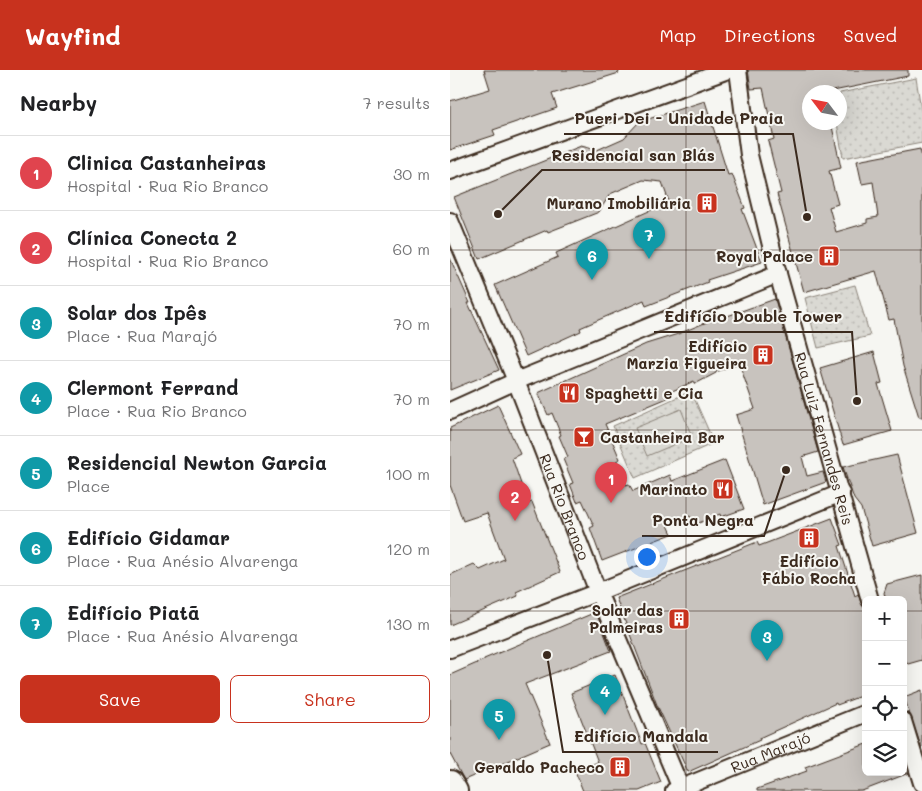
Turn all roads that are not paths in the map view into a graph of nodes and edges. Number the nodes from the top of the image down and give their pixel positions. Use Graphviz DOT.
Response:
graph roads {
  1 [pos="728,70"];
  2 [pos="738,70"];
  3 [pos="450,171"];
  4 [pos="450,221"];
  5 [pos="778,274"];
  6 [pos="516,381"];
  7 [pos="450,411"];
  8 [pos="841,493"];
  9 [pos="598,592"];
  10 [pos="869,596"];
  11 [pos="450,649"];
  12 [pos="862,715"];
  13 [pos="906,731"];
  14 [pos="450,783"];
  15 [pos="922,783"];
  16 [pos="679,790"];
  17 [pos="455,791"];
  1 -- 3 [label="street"];
  2 -- 5 [label="street, Rua Luiz Fernandes Reis"];
  4 -- 6 [label="street, Rua Rio Branco"];
  5 -- 6 [label="street"];
  5 -- 8 [label="street, Rua Luiz Fernandes Reis"];
  6 -- 7 [label="street"];
  6 -- 9 [label="street, Rua Rio Branco"];
  8 -- 9 [label="street"];
  8 -- 10 [label="street, Rua Luiz Fernandes Reis"];
  9 -- 11 [label="street"];
  9 -- 16 [label="street, Rua Rio Branco"];
  12 -- 16 [label="street, Rua Marajó"];
  13 -- 15 [label="street"];
  14 -- 17 [label="street"];
}
